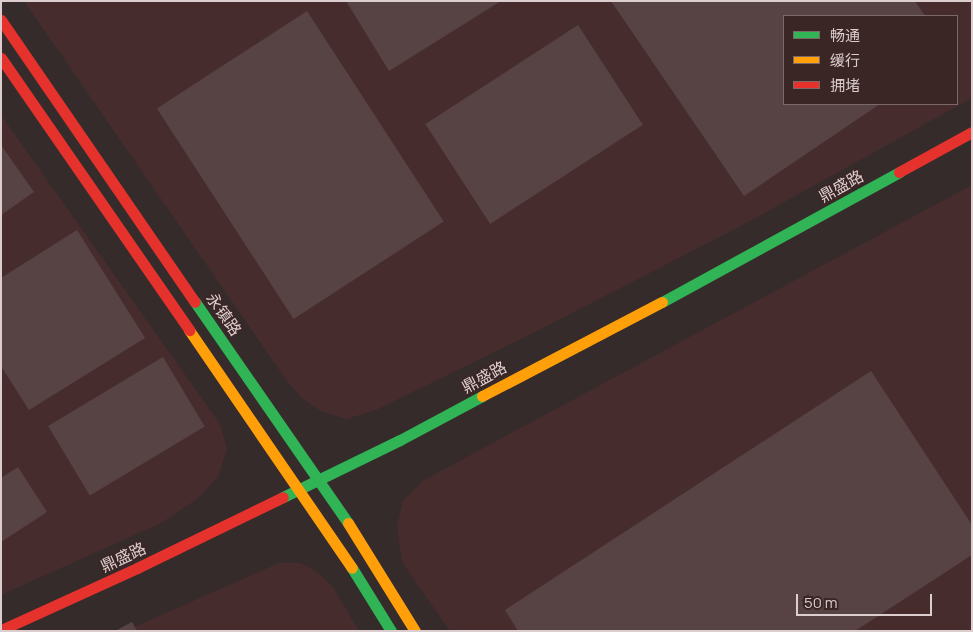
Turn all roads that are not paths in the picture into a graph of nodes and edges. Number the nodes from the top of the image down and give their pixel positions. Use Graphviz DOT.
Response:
graph roads {
  1 [pos="1,20"];
  2 [pos="1,58"];
  3 [pos="972,132"];
  4 [pos="319,480"];
  5 [pos="300,490"];
  6 [pos="333,493"];
  7 [pos="306,506"];
  8 [pos="1,630"];
  9 [pos="391,631"];
  10 [pos="415,631"];
  1 -- 4 [label="street, 永镇路"];
  2 -- 5 [label="street"];
  3 -- 4 [label="street, 鼎盛路"];
  4 -- 5 [label="street, 鼎盛路"];
  4 -- 6 [label="street, 永镇路"];
  5 -- 7 [label="street"];
  5 -- 8 [label="street, 鼎盛路"];
  6 -- 7 [label="street"];
  6 -- 10 [label="street, 永镇路"];
  7 -- 9 [label="street"];
}
